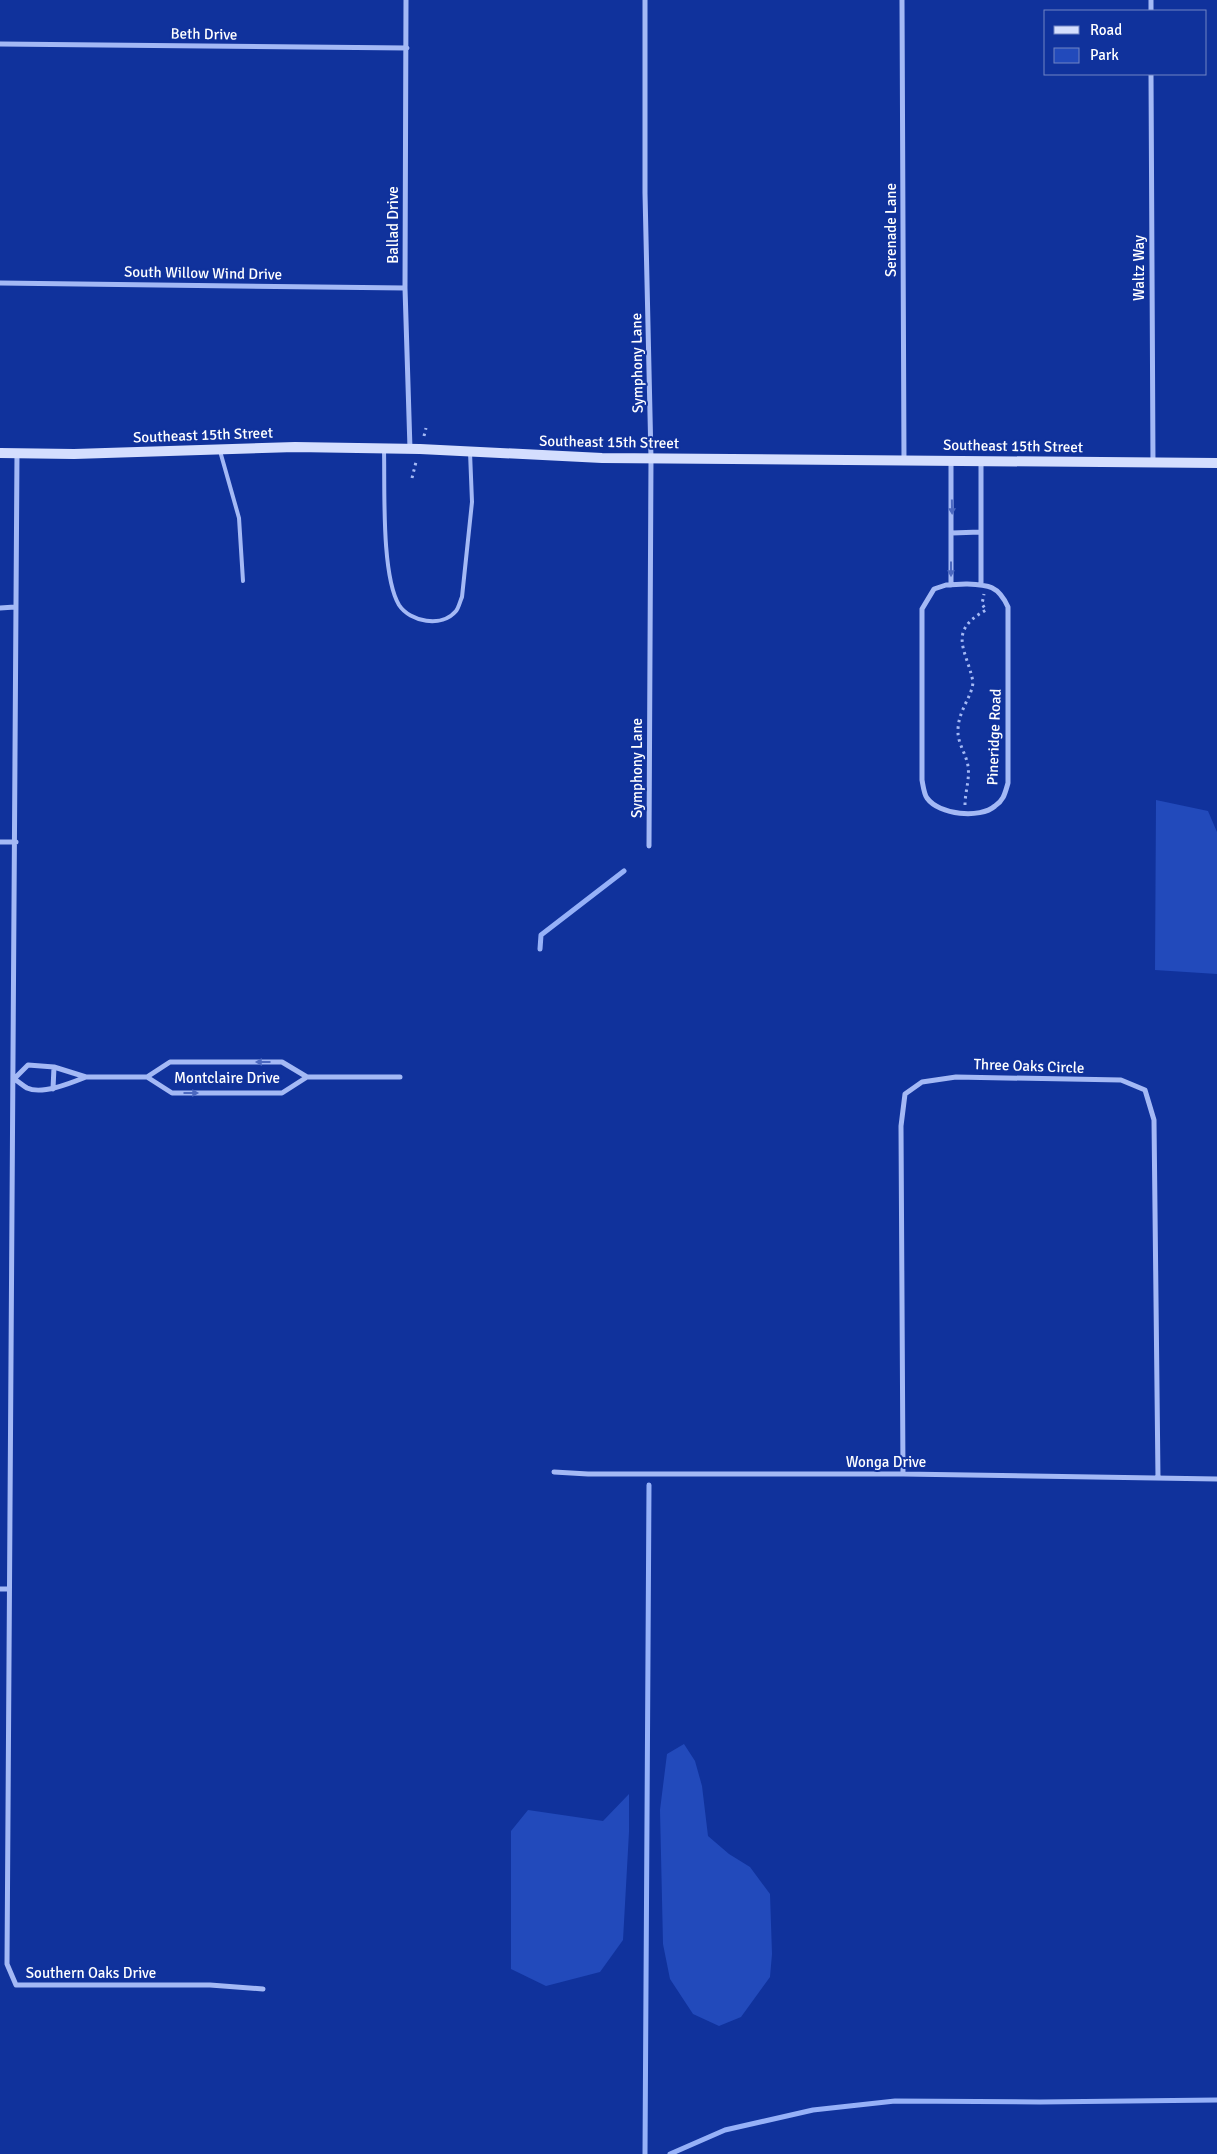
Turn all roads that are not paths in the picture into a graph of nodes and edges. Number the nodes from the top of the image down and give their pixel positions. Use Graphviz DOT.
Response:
graph roads {
  1 [pos="406,0"];
  2 [pos="646,0"];
  3 [pos="902,0"];
  4 [pos="0,44"];
  5 [pos="407,48"];
  6 [pos="1151,75"];
  7 [pos="0,282"];
  8 [pos="405,288"];
  9 [pos="384,449"];
  10 [pos="220,450"];
  11 [pos="410,450"];
  12 [pos="470,452"];
  13 [pos="0,453"];
  14 [pos="17,453"];
  15 [pos="651,458"];
  16 [pos="904,460"];
  17 [pos="951,461"];
  18 [pos="980,461"];
  19 [pos="1153,463"];
  20 [pos="1217,463"];
  21 [pos="980,532"];
  22 [pos="952,533"];
  23 [pos="243,580"];
  24 [pos="951,585"];
  25 [pos="981,585"];
  26 [pos="15,607"];
  27 [pos="0,608"];
  28 [pos="0,842"];
  29 [pos="16,842"];
  30 [pos="649,846"];
  31 [pos="54,1067"];
  32 [pos="86,1077"];
  33 [pos="147,1077"];
  34 [pos="307,1077"];
  35 [pos="400,1077"];
  36 [pos="14,1078"];
  37 [pos="53,1089"];
  38 [pos="554,1472"];
  39 [pos="903,1474"];
  40 [pos="1158,1478"];
  41 [pos="1217,1479"];
  42 [pos="0,1588"];
  43 [pos="9,1589"];
  44 [pos="263,1989"];
  1 -- 5 [label="street, Ballad Drive"];
  2 -- 15 [label="street, Symphony Lane"];
  3 -- 16 [label="street, Serenade Lane"];
  4 -- 5 [label="street, Beth Drive"];
  5 -- 8 [label="street, Ballad Drive"];
  6 -- 19 [label="street, Waltz Way"];
  7 -- 8 [label="street, South Willow Wind Drive"];
  8 -- 11 [label="street, Ballad Drive"];
  9 -- 10 [label="main road, Southeast 15th Street"];
  9 -- 11 [label="main road, Southeast 15th Street"];
  9 -- 12 [label="lane"];
  10 -- 14 [label="main road, Southeast 15th Street"];
  10 -- 23 [label="lane"];
  11 -- 12 [label="main road, Southeast 15th Street"];
  12 -- 15 [label="main road, Southeast 15th Street"];
  13 -- 14 [label="main road, Southeast 15th Street"];
  14 -- 26 [label="street"];
  15 -- 16 [label="main road, Southeast 15th Street"];
  15 -- 30 [label="street, Symphony Lane"];
  16 -- 17 [label="main road, Southeast 15th Street"];
  17 -- 18 [label="main road, Southeast 15th Street"];
  17 -- 22 [label="street, one-way"];
  18 -- 19 [label="main road, Southeast 15th Street"];
  18 -- 21 [label="street"];
  19 -- 20 [label="main road, Southeast 15th Street"];
  21 -- 22 [label="street"];
  21 -- 25 [label="street"];
  22 -- 24 [label="street, one-way"];
  24 -- 25 [label="street, Pineridge Road"];
  24 -- 25 [label="street, Pineridge Road"];
  26 -- 27 [label="street"];
  26 -- 29 [label="street"];
  28 -- 29 [label="street"];
  29 -- 36 [label="street"];
  31 -- 32 [label="street"];
  31 -- 36 [label="street"];
  31 -- 37 [label="street"];
  32 -- 33 [label="street"];
  32 -- 37 [label="street"];
  34 -- 33 [label="street, Montclaire Drive, one-way"];
  33 -- 34 [label="street, Montclaire Drive, one-way"];
  34 -- 35 [label="street"];
  36 -- 37 [label="street"];
  36 -- 43 [label="street"];
  38 -- 39 [label="street, Wonga Drive"];
  39 -- 40 [label="street, Wonga Drive"];
  39 -- 40 [label="street, Three Oaks Circle"];
  40 -- 41 [label="street, Wonga Drive"];
  42 -- 43 [label="street"];
  43 -- 44 [label="street, Southern Oaks Drive"];
}
